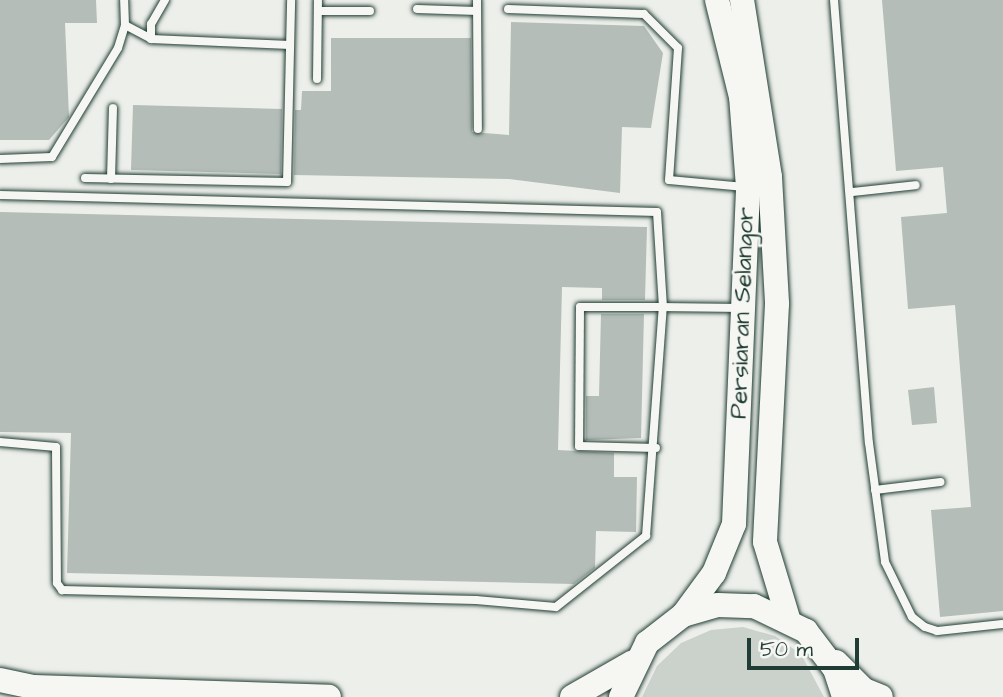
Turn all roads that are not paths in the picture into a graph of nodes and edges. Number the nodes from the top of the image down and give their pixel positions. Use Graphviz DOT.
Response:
graph roads {
  1 [pos="124,0"];
  2 [pos="165,0"];
  3 [pos="292,0"];
  4 [pos="318,0"];
  5 [pos="477,0"];
  6 [pos="717,0"];
  7 [pos="742,0"];
  8 [pos="834,0"];
  9 [pos="417,9"];
  10 [pos="508,9"];
  11 [pos="318,10"];
  12 [pos="370,11"];
  13 [pos="477,11"];
  14 [pos="125,26"];
  15 [pos="151,39"];
  16 [pos="290,46"];
  17 [pos="317,79"];
  18 [pos="113,108"];
  19 [pos="478,129"];
  20 [pos="0,159"];
  21 [pos="85,178"];
  22 [pos="111,179"];
  23 [pos="916,185"];
  24 [pos="748,187"];
  25 [pos="852,192"];
  26 [pos="0,195"];
  27 [pos="663,307"];
  28 [pos="746,308"];
  29 [pos="0,442"];
  30 [pos="656,448"];
  31 [pos="942,482"];
  32 [pos="875,491"];
  33 [pos="683,615"];
  34 [pos="788,618"];
  35 [pos="1003,624"];
  36 [pos="821,646"];
  37 [pos="633,662"];
  38 [pos="0,680"];
  39 [pos="330,697"];
  40 [pos="572,697"];
  41 [pos="621,697"];
  42 [pos="844,697"];
  43 [pos="881,697"];
  1 -- 14 [label="lane"];
  2 -- 15 [label="lane"];
  3 -- 16 [label="lane"];
  4 -- 11 [label="lane"];
  5 -- 13 [label="lane"];
  6 -- 24 [label="main road, Persiaran Selangor"];
  7 -- 34 [label="main road, Persiaran Selangor"];
  8 -- 25 [label="lane"];
  9 -- 13 [label="lane"];
  10 -- 24 [label="lane"];
  11 -- 12 [label="lane"];
  11 -- 17 [label="lane"];
  13 -- 19 [label="lane"];
  14 -- 15 [label="lane"];
  14 -- 20 [label="lane"];
  15 -- 16 [label="lane"];
  16 -- 22 [label="lane"];
  18 -- 22 [label="lane"];
  21 -- 22 [label="lane"];
  23 -- 25 [label="lane"];
  24 -- 28 [label="main road, Persiaran Selangor"];
  25 -- 32 [label="lane"];
  26 -- 27 [label="lane"];
  27 -- 28 [label="lane"];
  27 -- 30 [label="lane"];
  27 -- 30 [label="lane"];
  28 -- 33 [label="main road, Persiaran Selangor"];
  29 -- 30 [label="lane"];
  31 -- 32 [label="lane"];
  32 -- 35 [label="lane"];
  33 -- 34 [label="main road"];
  33 -- 37 [label="main road"];
  34 -- 36 [label="main road"];
  36 -- 42 [label="main road"];
  36 -- 43 [label="main road"];
  37 -- 40 [label="main road"];
  37 -- 41 [label="main road"];
  38 -- 39 [label="main road"];
}
